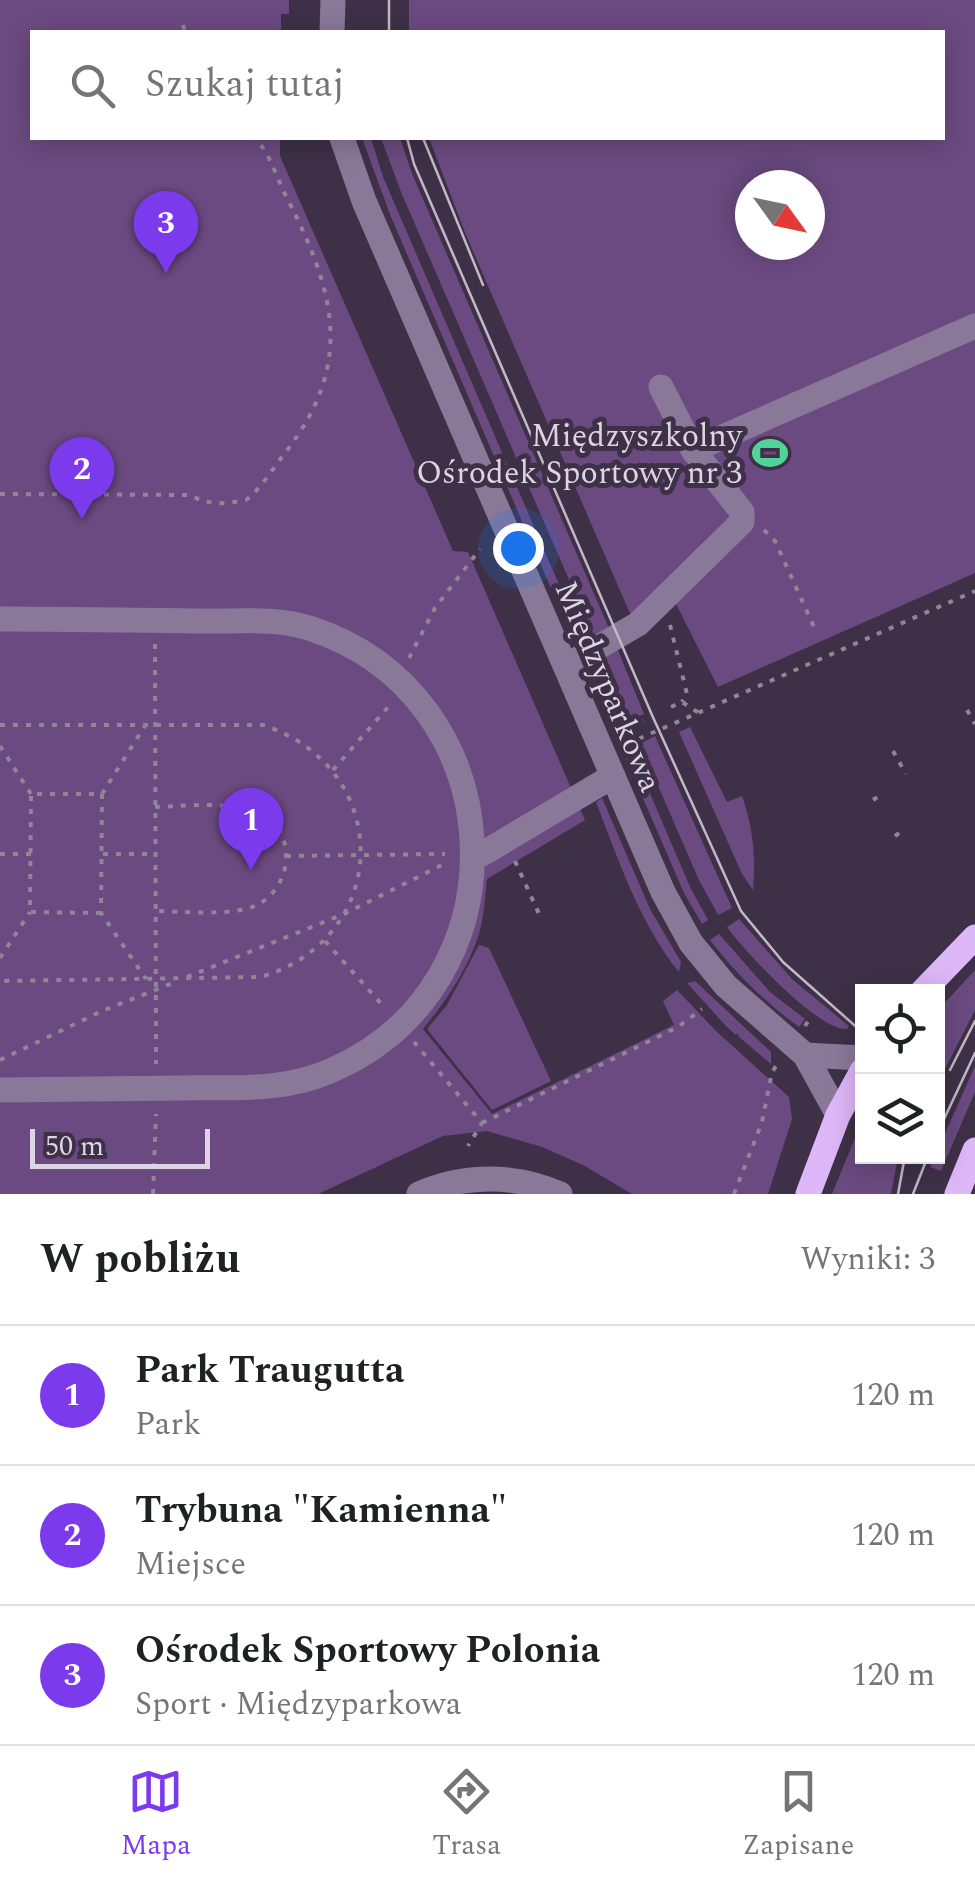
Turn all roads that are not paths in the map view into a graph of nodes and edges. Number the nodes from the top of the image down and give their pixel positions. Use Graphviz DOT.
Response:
graph roads {
  1 [pos="332,0"];
  2 [pos="332,30"];
  3 [pos="343,140"];
  4 [pos="975,326"];
  5 [pos="661,387"];
  6 [pos="693,450"];
  7 [pos="0,618"];
  8 [pos="566,666"];
  9 [pos="613,776"];
  10 [pos="469,854"];
  11 [pos="973,941"];
  12 [pos="930,984"];
  13 [pos="794,1056"];
  14 [pos="855,1058"];
  15 [pos="860,1074"];
  16 [pos="0,1090"];
  17 [pos="838,1115"];
  18 [pos="975,1150"];
  19 [pos="419,1194"];
  20 [pos="560,1194"];
  21 [pos="808,1194"];
  22 [pos="958,1194"];
  1 -- 2 [label="street"];
  3 -- 8 [label="street, Międzyparkowa"];
  4 -- 6 [label="street"];
  5 -- 6 [label="street"];
  6 -- 8 [label="street"];
  7 -- 10 [label="street"];
  8 -- 9 [label="street, Międzyparkowa"];
  9 -- 10 [label="street"];
  9 -- 13 [label="street, Międzyparkowa"];
  10 -- 16 [label="street"];
  11 -- 12 [label="main road"];
  13 -- 14 [label="street"];
  13 -- 17 [label="street, Międzyparkowa"];
  15 -- 17 [label="main road"];
  17 -- 21 [label="main road"];
  18 -- 22 [label="main road"];
  19 -- 20 [label="street"];
}
